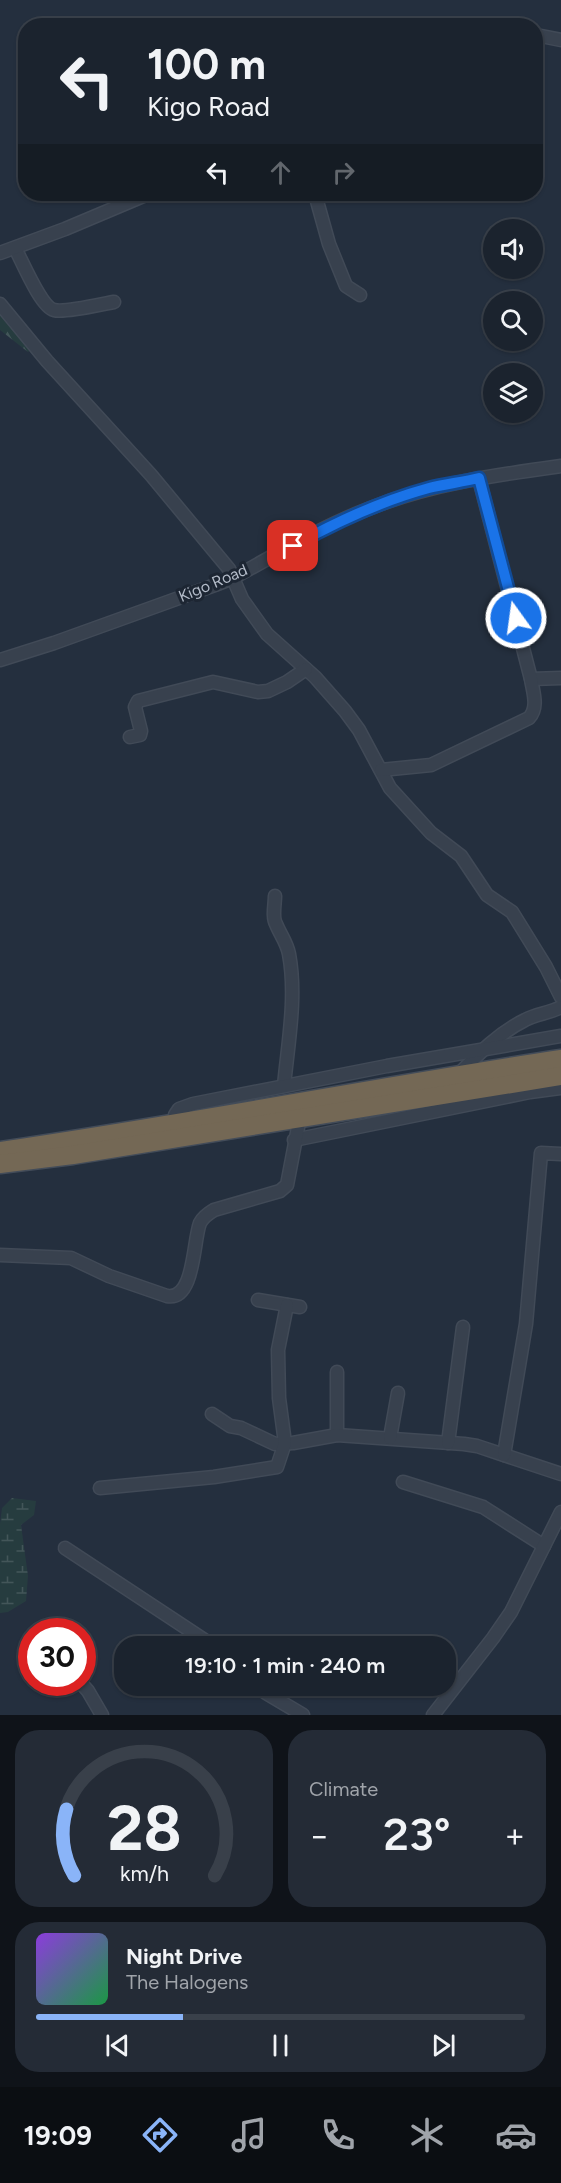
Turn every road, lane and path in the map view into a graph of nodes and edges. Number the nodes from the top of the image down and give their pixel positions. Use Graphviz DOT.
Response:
graph roads {
  1 [pos="543,36"];
  2 [pos="561,40"];
  3 [pos="117,201"];
  4 [pos="317,201"];
  5 [pos="15,248"];
  6 [pos="0,253"];
  7 [pos="360,296"];
  8 [pos="114,302"];
  9 [pos="0,304"];
  10 [pos="561,466"];
  11 [pos="479,478"];
  12 [pos="233,578"];
  13 [pos="0,660"];
  14 [pos="306,669"];
  15 [pos="561,678"];
  16 [pos="531,679"];
  17 [pos="130,737"];
  18 [pos="381,770"];
  19 [pos="275,896"];
  20 [pos="561,996"];
  21 [pos="561,1007"];
  22 [pos="561,1036"];
  23 [pos="481,1050"];
  24 [pos="561,1059"];
  25 [pos="459,1074"];
  26 [pos="561,1076"];
  27 [pos="284,1086"];
  28 [pos="561,1088"];
  29 [pos="300,1117"];
  30 [pos="176,1124"];
  31 [pos="294,1140"];
  32 [pos="0,1151"];
  33 [pos="561,1154"];
  34 [pos="0,1164"];
  35 [pos="0,1255"];
  36 [pos="258,1300"];
  37 [pos="287,1305"];
  38 [pos="300,1307"];
  39 [pos="463,1327"];
  40 [pos="338,1372"];
  41 [pos="398,1393"];
  42 [pos="212,1414"];
  43 [pos="338,1435"];
  44 [pos="390,1438"];
  45 [pos="285,1443"];
  46 [pos="448,1443"];
  47 [pos="504,1455"];
  48 [pos="561,1474"];
  49 [pos="403,1482"];
  50 [pos="100,1488"];
  51 [pos="561,1512"];
  52 [pos="544,1546"];
  53 [pos="65,1548"];
  54 [pos="198,1636"];
  55 [pos="91,1696"];
  56 [pos="271,1696"];
  57 [pos="102,1715"];
  58 [pos="303,1715"];
  59 [pos="433,1715"];
  1 -- 2 [label="street"];
  3 -- 5 [label="street"];
  4 -- 7 [label="street"];
  5 -- 6 [label="street"];
  5 -- 8 [label="street"];
  9 -- 12 [label="street"];
  10 -- 11 [label="street, Kigo Road"];
  11 -- 12 [label="street, Kigo Road"];
  11 -- 16 [label="street"];
  12 -- 13 [label="street, Kigo Road"];
  12 -- 14 [label="street"];
  14 -- 17 [label="street"];
  14 -- 18 [label="street"];
  15 -- 16 [label="street"];
  16 -- 18 [label="street"];
  18 -- 20 [label="street"];
  19 -- 27 [label="street"];
  21 -- 23 [label="street"];
  22 -- 23 [label="street"];
  23 -- 25 [label="street"];
  23 -- 27 [label="street"];
  24 -- 25 [label="highway"];
  25 -- 30 [label="highway"];
  26 -- 29 [label="highway"];
  27 -- 30 [label="street"];
  28 -- 31 [label="street"];
  29 -- 31 [label="street"];
  29 -- 34 [label="highway"];
  30 -- 32 [label="highway"];
  31 -- 35 [label="street"];
  33 -- 47 [label="street"];
  36 -- 37 [label="street"];
  37 -- 38 [label="street"];
  37 -- 45 [label="street"];
  39 -- 46 [label="street"];
  40 -- 43 [label="street"];
  41 -- 44 [label="street"];
  42 -- 45 [label="street"];
  43 -- 44 [label="street"];
  43 -- 45 [label="street"];
  44 -- 46 [label="street"];
  45 -- 50 [label="street"];
  46 -- 47 [label="street"];
  47 -- 48 [label="street"];
  49 -- 52 [label="street"];
  51 -- 52 [label="street"];
  52 -- 59 [label="street"];
  53 -- 54 [label="street"];
  55 -- 57 [label="street"];
  56 -- 58 [label="street"];
}
